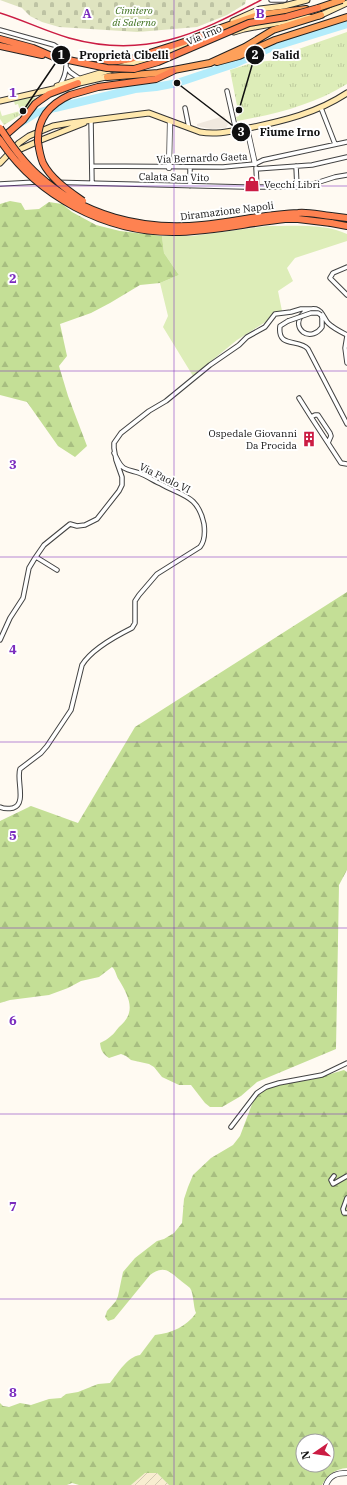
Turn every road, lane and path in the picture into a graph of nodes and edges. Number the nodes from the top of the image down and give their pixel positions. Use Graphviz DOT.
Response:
graph roads {
  1 [pos="271,0"];
  2 [pos="285,0"];
  3 [pos="307,0"];
  4 [pos="339,0"];
  5 [pos="342,0"];
  6 [pos="347,4"];
  7 [pos="318,8"];
  8 [pos="335,8"];
  9 [pos="321,15"];
  10 [pos="347,17"];
  11 [pos="0,30"];
  12 [pos="215,30"];
  13 [pos="0,39"];
  14 [pos="0,46"];
  15 [pos="54,57"];
  16 [pos="210,63"];
  17 [pos="66,66"];
  18 [pos="92,66"];
  19 [pos="174,71"];
  20 [pos="107,77"];
  21 [pos="79,81"];
  22 [pos="60,85"];
  23 [pos="45,91"];
  24 [pos="227,91"];
  25 [pos="347,93"];
  26 [pos="0,97"];
  27 [pos="6,100"];
  28 [pos="0,101"];
  29 [pos="185,108"];
  30 [pos="321,108"];
  31 [pos="91,120"];
  32 [pos="170,121"];
  33 [pos="0,128"];
  34 [pos="247,128"];
  35 [pos="189,129"];
  36 [pos="236,131"];
  37 [pos="0,140"];
  38 [pos="347,142"];
  39 [pos="334,144"];
  40 [pos="2,145"];
  41 [pos="7,156"];
  42 [pos="347,157"];
  43 [pos="0,163"];
  44 [pos="92,166"];
  45 [pos="296,166"];
  46 [pos="190,167"];
  47 [pos="256,167"];
  48 [pos="169,168"];
  49 [pos="347,175"];
  50 [pos="92,183"];
  51 [pos="0,184"];
  52 [pos="190,186"];
  53 [pos="257,187"];
  54 [pos="297,187"];
  55 [pos="94,210"];
  56 [pos="347,218"];
  57 [pos="347,226"];
  58 [pos="347,267"];
  59 [pos="347,295"];
  60 [pos="314,309"];
  61 [pos="347,335"];
  62 [pos="347,363"];
  63 [pos="299,398"];
  64 [pos="311,418"];
  65 [pos="347,424"];
  66 [pos="328,443"];
  67 [pos="114,453"];
  68 [pos="347,464"];
  69 [pos="36,557"];
  70 [pos="57,570"];
  71 [pos="0,640"];
  72 [pos="0,807"];
  73 [pos="347,1063"];
  74 [pos="231,1127"];
  75 [pos="334,1176"];
  76 [pos="347,1176"];
  77 [pos="347,1198"];
  78 [pos="347,1213"];
  79 [pos="347,1473"];
  80 [pos="326,1485"];
  1 -- 2 [label="street"];
  3 -- 12 [label="main road, Via Irno"];
  4 -- 8 [label="main road"];
  5 -- 7 [label="highway, bridge"];
  6 -- 8 [label="main road, Via Irno"];
  7 -- 12 [label="highway, bridge"];
  7 -- 18 [label="highway, bridge"];
  8 -- 9 [label="main road, Via Irno"];
  9 -- 16 [label="highway"];
  9 -- 20 [label="main road, Via Irno"];
  10 -- 16 [label="highway"];
  11 -- 17 [label="street"];
  12 -- 18 [label="highway, bridge"];
  12 -- 21 [label="main road, Via Irno"];
  13 -- 15 [label="highway"];
  14 -- 15 [label="highway"];
  15 -- 18 [label="highway, bridge"];
  16 -- 19 [label="highway"];
  17 -- 21 [label="street"];
  17 -- 22 [label="street"];
  19 -- 20 [label="highway"];
  19 -- 55 [label="highway, bridge"];
  20 -- 21 [label="main road, Via Irno"];
  21 -- 22 [label="main road, Via Irno"];
  21 -- 23 [label="main road, Via Irno"];
  21 -- 37 [label="highway"];
  22 -- 23 [label="main road, Via Irno"];
  23 -- 27 [label="main road, Via Irno"];
  24 -- 36 [label="street"];
  25 -- 30 [label="main road"];
  26 -- 27 [label="street"];
  27 -- 28 [label="main road, Via Irno"];
  29 -- 35 [label="street"];
  30 -- 34 [label="main road"];
  30 -- 39 [label="street"];
  31 -- 32 [label="main road"];
  31 -- 41 [label="main road"];
  31 -- 41 [label="main road"];
  31 -- 44 [label="street"];
  32 -- 35 [label="main road"];
  32 -- 48 [label="street"];
  33 -- 55 [label="highway, Diramazione Napoli, bridge"];
  34 -- 36 [label="main road"];
  34 -- 47 [label="street"];
  35 -- 36 [label="main road"];
  37 -- 40 [label="highway, Diramazione Napoli, bridge"];
  38 -- 39 [label="street, Via Bernardo Gaeta"];
  39 -- 47 [label="street, Via Bernardo Gaeta"];
  40 -- 57 [label="highway, Diramazione Napoli, bridge"];
  41 -- 43 [label="main road"];
  42 -- 45 [label="street"];
  44 -- 48 [label="street, Via Bernardo Gaeta"];
  44 -- 50 [label="street"];
  45 -- 47 [label="street"];
  45 -- 54 [label="street"];
  46 -- 47 [label="street, Via Bernardo Gaeta"];
  46 -- 48 [label="street, Via Bernardo Gaeta"];
  46 -- 52 [label="street"];
  47 -- 53 [label="street"];
  49 -- 54 [label="street, Calata San Vito"];
  50 -- 51 [label="street, Calata San Vito"];
  50 -- 52 [label="street, Calata San Vito"];
  52 -- 53 [label="street, Calata San Vito"];
  53 -- 54 [label="street, Calata San Vito"];
  55 -- 56 [label="highway, Diramazione Napoli, bridge"];
  58 -- 59 [label="street"];
  60 -- 61 [label="street"];
  60 -- 65 [label="street, bridge"];
  60 -- 67 [label="street"];
  61 -- 62 [label="street"];
  63 -- 64 [label="street"];
  64 -- 66 [label="street"];
  64 -- 66 [label="street"];
  66 -- 68 [label="street"];
  67 -- 69 [label="street"];
  67 -- 72 [label="street, Via Paolo VI"];
  69 -- 70 [label="street"];
  69 -- 71 [label="street"];
  73 -- 74 [label="street"];
  75 -- 76 [label="street"];
  77 -- 78 [label="street"];
  79 -- 80 [label="street"];
}
